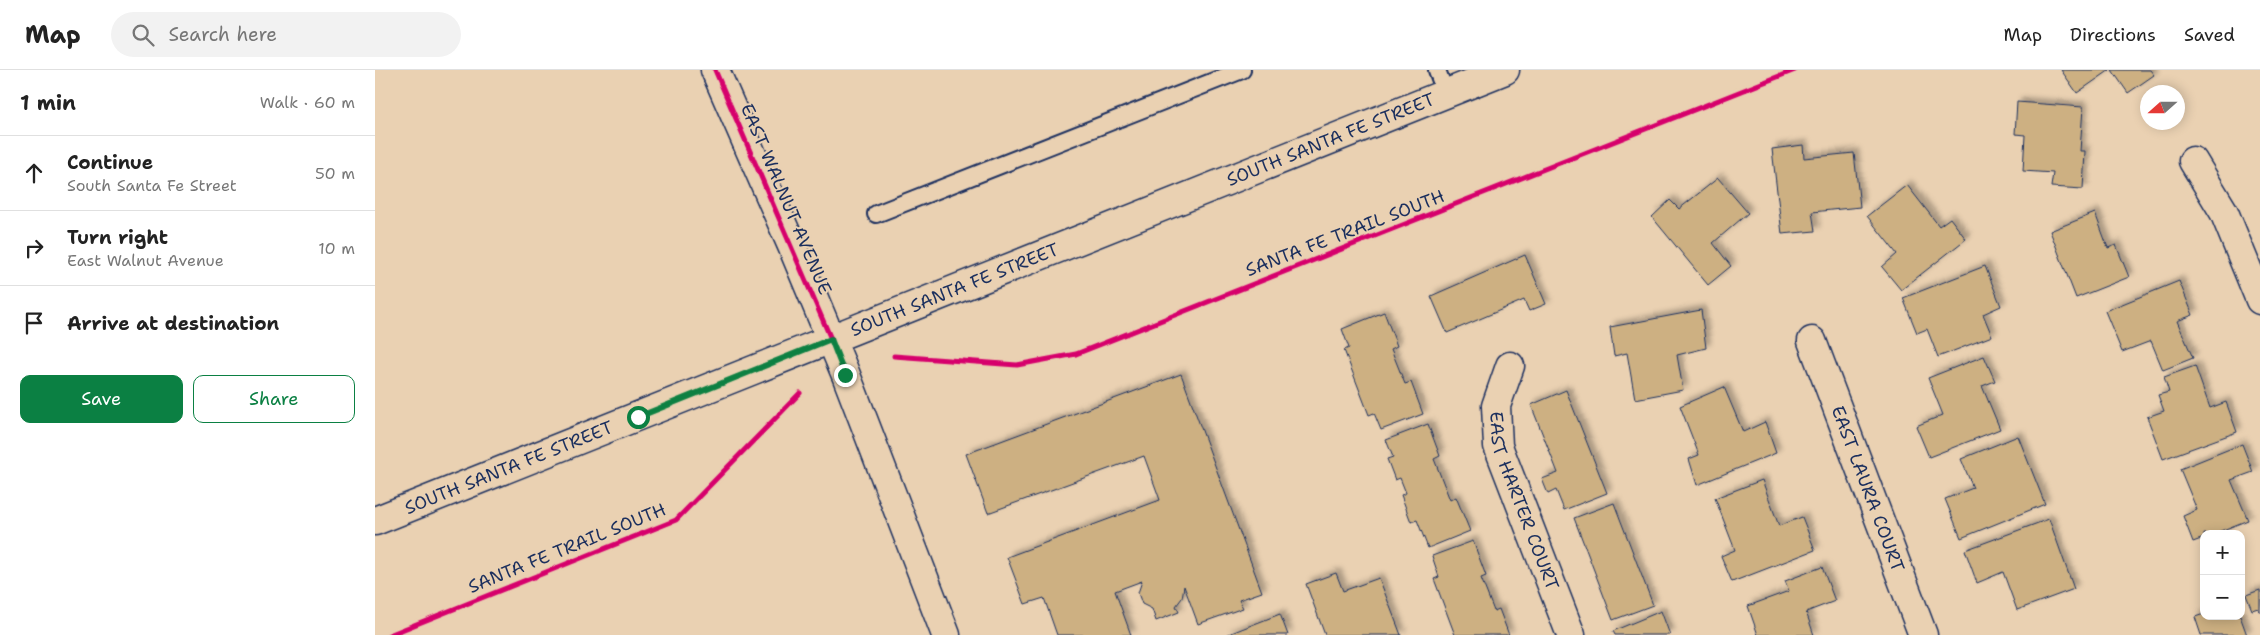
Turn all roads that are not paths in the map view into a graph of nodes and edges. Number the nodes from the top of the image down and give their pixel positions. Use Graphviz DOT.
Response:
graph roads {
  1 [pos="715,70"];
  2 [pos="1242,70"];
  3 [pos="1505,70"];
  4 [pos="1441,81"];
  5 [pos="2193,161"];
  6 [pos="876,214"];
  7 [pos="2257,283"];
  8 [pos="831,339"];
  9 [pos="1812,341"];
  10 [pos="1510,366"];
  11 [pos="375,521"];
  12 [pos="946,635"];
  13 [pos="1571,635"];
  14 [pos="1923,635"];
  1 -- 8 [label="street, EAST WALNUT AVENUE"];
  2 -- 6 [label="lane"];
  3 -- 4 [label="street, SOUTH SANTA FE STREET"];
  4 -- 8 [label="street, SOUTH SANTA FE STREET"];
  5 -- 7 [label="street"];
  8 -- 11 [label="street, SOUTH SANTA FE STREET"];
  8 -- 12 [label="street, EAST WALNUT AVENUE"];
  9 -- 14 [label="street, EAST LAURA COURT"];
  10 -- 13 [label="street, EAST HARTER COURT"];
}
